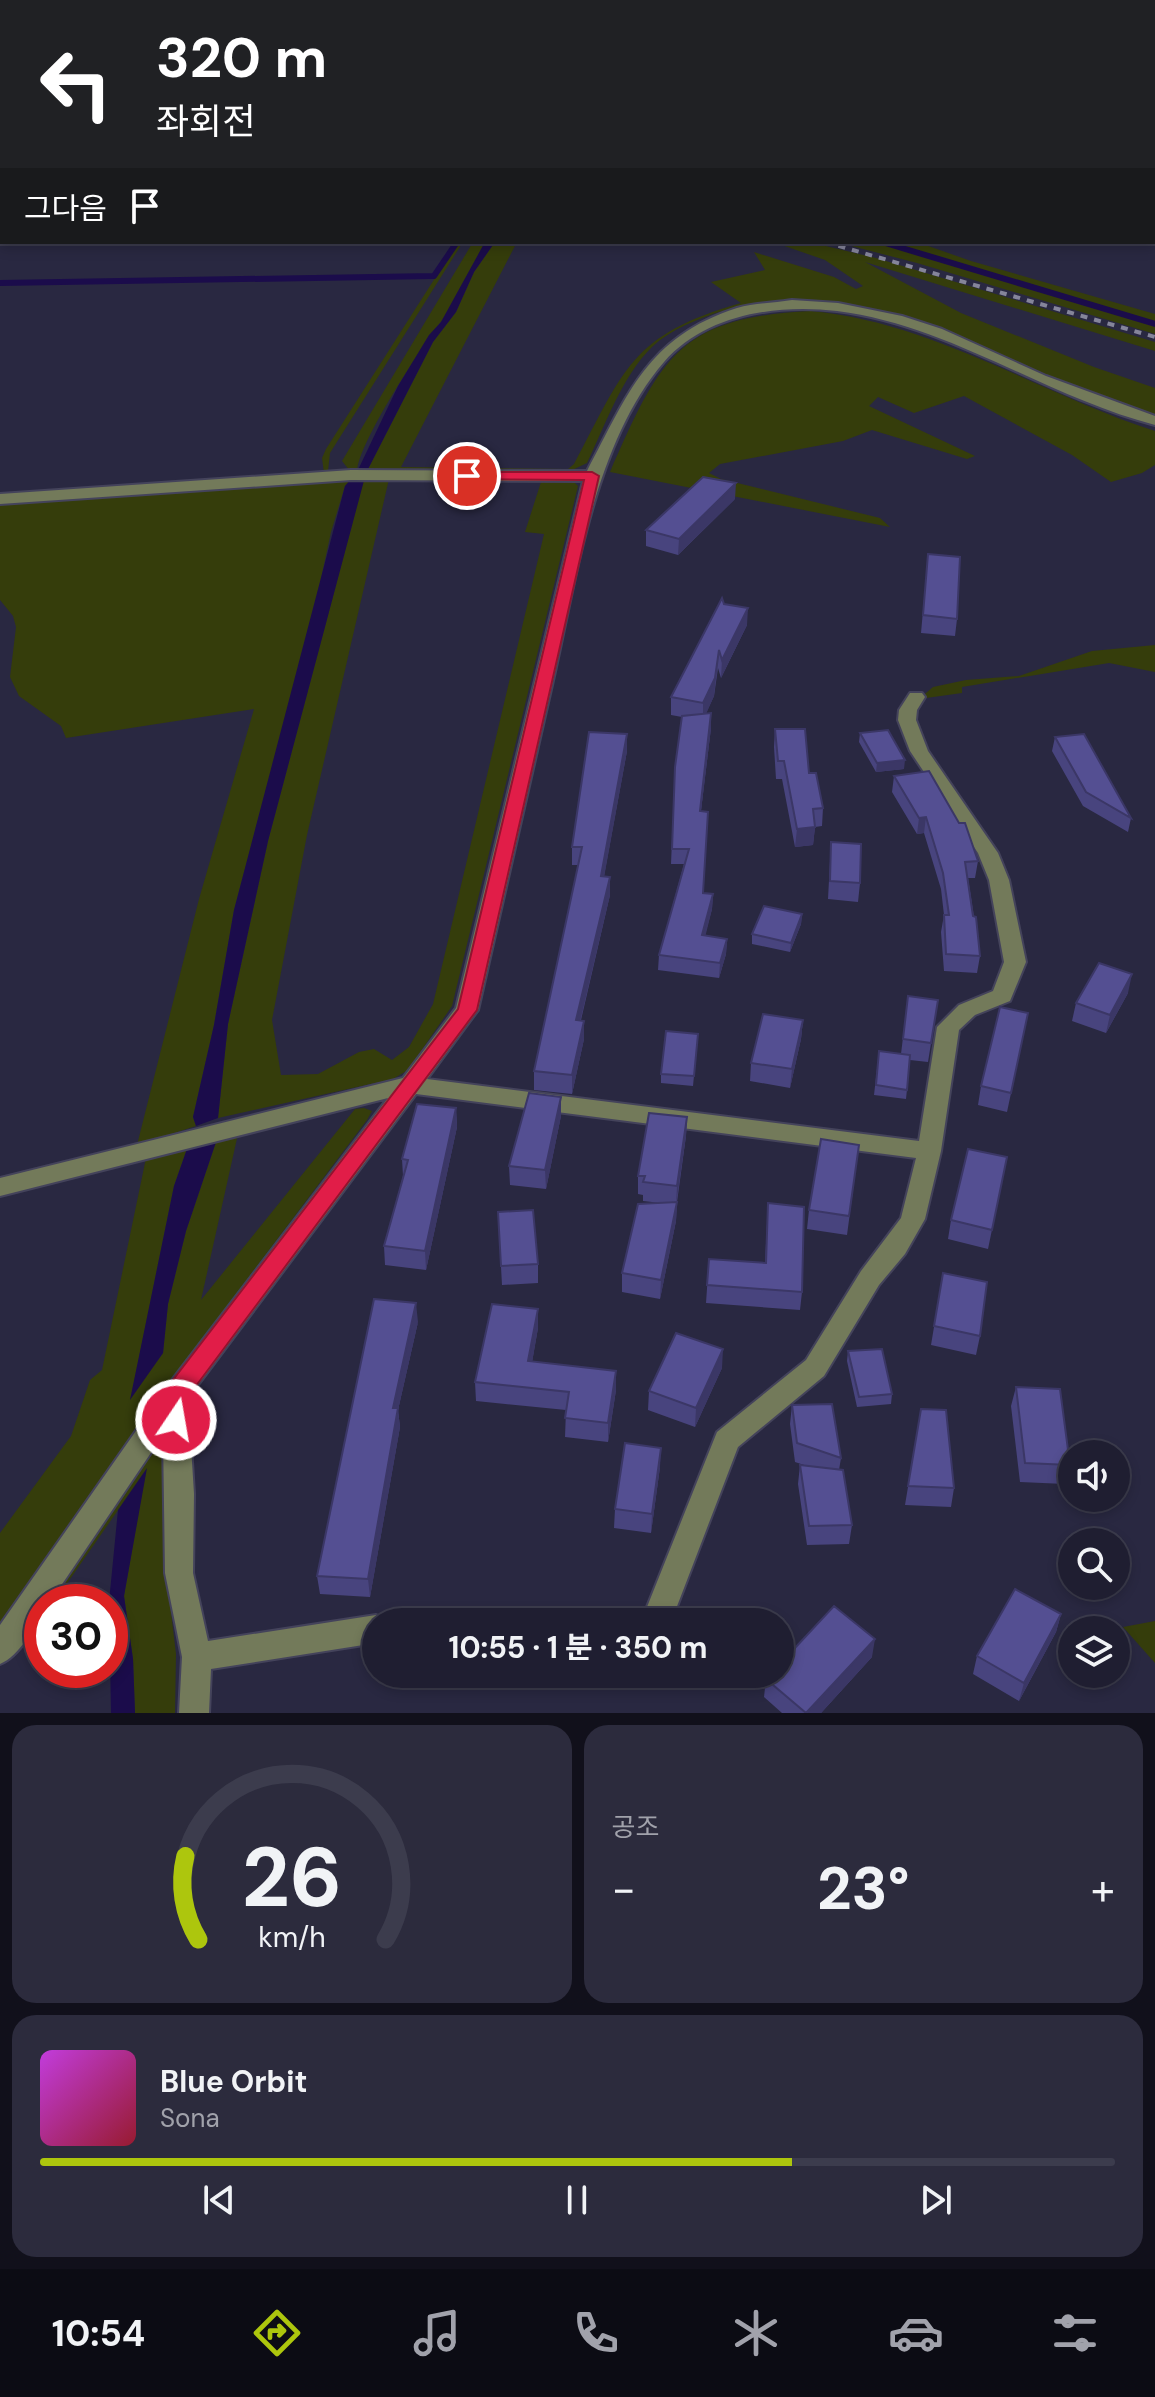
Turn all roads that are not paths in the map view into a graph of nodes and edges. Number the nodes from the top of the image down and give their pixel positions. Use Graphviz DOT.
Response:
graph roads {
  1 [pos="1155,421"];
  2 [pos="592,476"];
  3 [pos="0,499"];
  4 [pos="916,697"];
  5 [pos="408,1085"];
  6 [pos="929,1151"];
  7 [pos="0,1187"];
  8 [pos="175,1396"];
  9 [pos="661,1608"];
  10 [pos="362,1631"];
  11 [pos="0,1650"];
  12 [pos="197,1657"];
  13 [pos="194,1713"];
  1 -- 2 [label="street"];
  2 -- 3 [label="street"];
  2 -- 5 [label="street"];
  4 -- 6 [label="street"];
  5 -- 6 [label="street"];
  5 -- 7 [label="street"];
  5 -- 8 [label="street"];
  6 -- 9 [label="street"];
  8 -- 11 [label="street"];
  8 -- 12 [label="street"];
  10 -- 12 [label="street"];
  12 -- 13 [label="street"];
}
